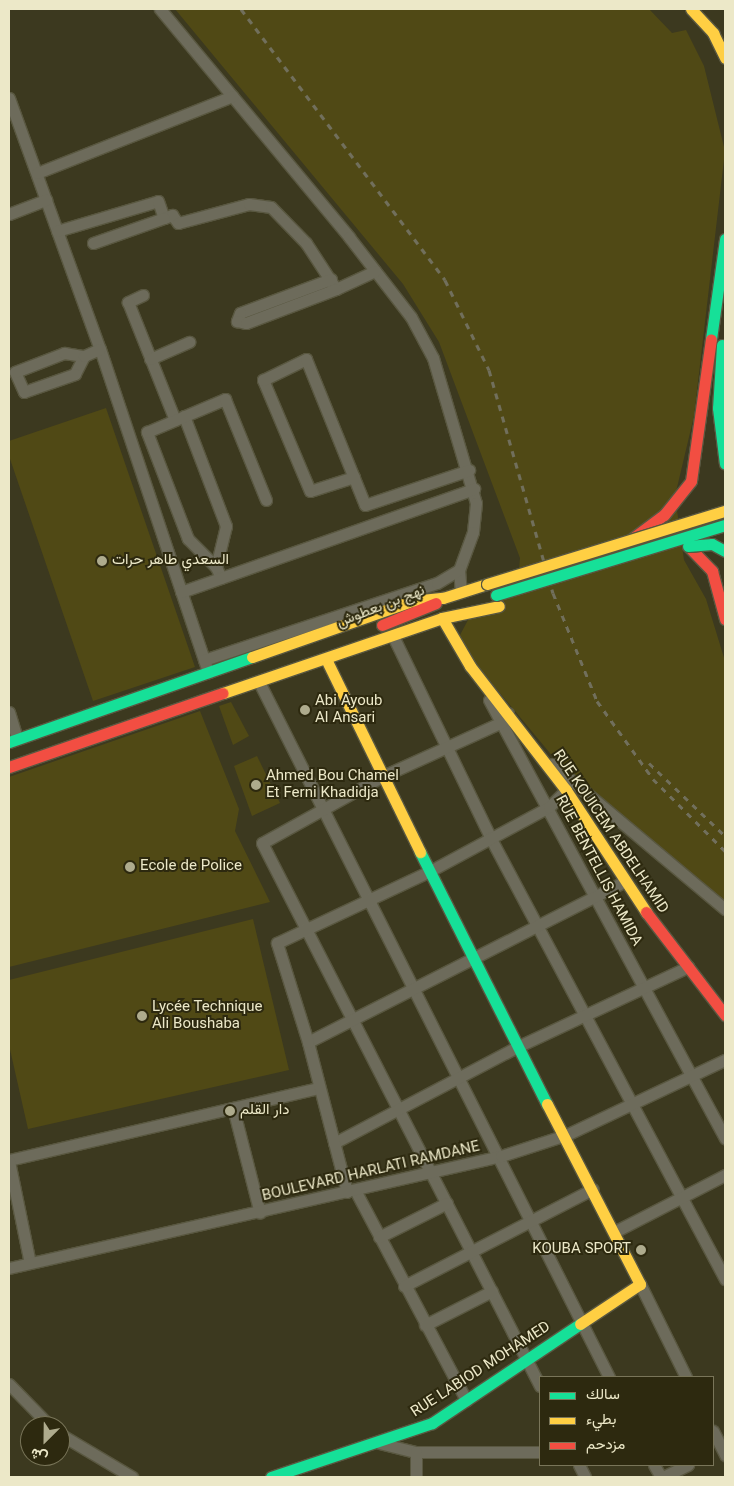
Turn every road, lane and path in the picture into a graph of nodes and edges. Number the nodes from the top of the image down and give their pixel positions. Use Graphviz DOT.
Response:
graph roads {
  1 [pos="160,9"];
  2 [pos="691,9"];
  3 [pos="725,58"];
  4 [pos="232,96"];
  5 [pos="9,98"];
  6 [pos="37,173"];
  7 [pos="46,200"];
  8 [pos="9,214"];
  9 [pos="164,218"];
  10 [pos="58,231"];
  11 [pos="725,239"];
  12 [pos="92,244"];
  13 [pos="375,271"];
  14 [pos="333,284"];
  15 [pos="142,296"];
  16 [pos="279,305"];
  17 [pos="725,319"];
  18 [pos="189,342"];
  19 [pos="100,349"];
  20 [pos="84,356"];
  21 [pos="150,359"];
  22 [pos="180,418"];
  23 [pos="725,464"];
  24 [pos="469,470"];
  25 [pos="354,478"];
  26 [pos="474,489"];
  27 [pos="266,500"];
  28 [pos="725,511"];
  29 [pos="725,526"];
  30 [pos="626,542"];
  31 [pos="688,546"];
  32 [pos="725,551"];
  33 [pos="458,570"];
  34 [pos="218,573"];
  35 [pos="181,592"];
  36 [pos="461,592"];
  37 [pos="443,598"];
  38 [pos="498,600"];
  39 [pos="442,618"];
  40 [pos="725,619"];
  41 [pos="390,637"];
  42 [pos="325,659"];
  43 [pos="204,660"];
  44 [pos="208,672"];
  45 [pos="259,682"];
  46 [pos="9,712"];
  47 [pos="505,717"];
  48 [pos="13,741"];
  49 [pos="447,746"];
  50 [pos="9,751"];
  51 [pos="538,753"];
  52 [pos="9,760"];
  53 [pos="9,767"];
  54 [pos="383,776"];
  55 [pos="566,790"];
  56 [pos="548,808"];
  57 [pos="320,810"];
  58 [pos="490,837"];
  59 [pos="430,871"];
  60 [pos="623,882"];
  61 [pos="595,895"];
  62 [pos="368,903"];
  63 [pos="725,909"];
  64 [pos="536,926"];
  65 [pos="307,932"];
  66 [pos="472,959"];
  67 [pos="688,966"];
  68 [pos="642,987"];
  69 [pos="413,989"];
  70 [pos="582,1014"];
  71 [pos="725,1015"];
  72 [pos="351,1020"];
  73 [pos="308,1042"];
  74 [pos="518,1046"];
  75 [pos="725,1060"];
  76 [pos="692,1078"];
  77 [pos="459,1079"];
  78 [pos="318,1088"];
  79 [pos="632,1106"];
  80 [pos="233,1108"];
  81 [pos="399,1111"];
  82 [pos="566,1135"];
  83 [pos="725,1139"];
  84 [pos="334,1143"];
  85 [pos="501,1156"];
  86 [pos="9,1161"];
  87 [pos="432,1173"];
  88 [pos="725,1175"];
  89 [pos="592,1189"];
  90 [pos="351,1191"];
  91 [pos="681,1198"];
  92 [pos="447,1203"];
  93 [pos="260,1213"];
  94 [pos="531,1218"];
  95 [pos="614,1232"];
  96 [pos="379,1237"];
  97 [pos="471,1250"];
  98 [pos="30,1263"];
  99 [pos="9,1268"];
  100 [pos="725,1279"];
  101 [pos="640,1284"];
  102 [pos="404,1286"];
  103 [pos="492,1291"];
  104 [pos="581,1323"];
  105 [pos="425,1325"];
  106 [pos="527,1359"];
  107 [pos="608,1376"];
  108 [pos="686,1376"];
  109 [pos="9,1384"];
  110 [pos="539,1384"];
  111 [pos="466,1400"];
  112 [pos="40,1416"];
  113 [pos="714,1433"];
  114 [pos="70,1440"];
  115 [pos="379,1444"];
  116 [pos="721,1451"];
  117 [pos="416,1452"];
  118 [pos="539,1452"];
  119 [pos="580,1466"];
  120 [pos="655,1466"];
  121 [pos="686,1466"];
  122 [pos="128,1476"];
  123 [pos="270,1477"];
  124 [pos="416,1477"];
  125 [pos="586,1477"];
  126 [pos="662,1477"];
  1 -- 4 [label="street"];
  2 -- 3 [label="main road"];
  4 -- 6 [label="street"];
  4 -- 13 [label="street"];
  5 -- 6 [label="street"];
  6 -- 7 [label="street"];
  7 -- 8 [label="street"];
  7 -- 10 [label="street"];
  9 -- 10 [label="street"];
  9 -- 12 [label="street"];
  9 -- 14 [label="street"];
  10 -- 19 [label="street"];
  11 -- 30 [label="main road, bridge"];
  13 -- 14 [label="street"];
  13 -- 24 [label="street"];
  14 -- 16 [label="street"];
  15 -- 21 [label="street"];
  17 -- 23 [label="main road"];
  18 -- 21 [label="street"];
  19 -- 20 [label="street"];
  19 -- 35 [label="street"];
  20 -- 20 [label="street"];
  21 -- 22 [label="street"];
  22 -- 27 [label="street"];
  22 -- 34 [label="street"];
  22 -- 34 [label="street"];
  24 -- 25 [label="street"];
  24 -- 26 [label="street"];
  25 -- 25 [label="street"];
  26 -- 33 [label="street"];
  26 -- 34 [label="street"];
  28 -- 30 [label="main road, bridge"];
  29 -- 38 [label="main road, bridge"];
  30 -- 36 [label="main road, bridge"];
  31 -- 32 [label="main road, bridge"];
  31 -- 38 [label="main road"];
  31 -- 40 [label="main road"];
  33 -- 36 [label="street"];
  33 -- 43 [label="street"];
  34 -- 35 [label="street"];
  35 -- 43 [label="street"];
  36 -- 37 [label="main road"];
  37 -- 44 [label="main road, نهج بن بعطوش"];
  37 -- 50 [label="main road, نهج بن بعطوش"];
  38 -- 39 [label="main road"];
  39 -- 41 [label="main road"];
  39 -- 47 [label="main road, RUE KOUICEM ABDELHAMID"];
  41 -- 42 [label="main road"];
  41 -- 49 [label="street"];
  41 -- 52 [label="main road"];
  42 -- 45 [label="main road"];
  42 -- 54 [label="main road"];
  43 -- 44 [label="street"];
  44 -- 48 [label="main road, نهج بن بعطوش"];
  45 -- 53 [label="main road"];
  45 -- 57 [label="street"];
  46 -- 48 [label="street"];
  47 -- 49 [label="street"];
  47 -- 51 [label="main road, RUE KOUICEM ABDELHAMID"];
  47 -- 56 [label="street, RUE BENTELLIS HAMIDA"];
  49 -- 54 [label="street"];
  49 -- 58 [label="street"];
  51 -- 55 [label="main road, RUE KOUICEM ABDELHAMID"];
  51 -- 63 [label="street"];
  54 -- 57 [label="street"];
  54 -- 59 [label="main road"];
  55 -- 56 [label="street"];
  55 -- 60 [label="main road, RUE KOUICEM ABDELHAMID"];
  56 -- 58 [label="street"];
  56 -- 61 [label="street, RUE BENTELLIS HAMIDA"];
  57 -- 62 [label="street"];
  57 -- 65 [label="street"];
  58 -- 59 [label="street"];
  58 -- 64 [label="street"];
  59 -- 62 [label="street"];
  59 -- 66 [label="main road"];
  60 -- 61 [label="street"];
  60 -- 67 [label="main road, RUE KOUICEM ABDELHAMID"];
  61 -- 64 [label="street"];
  61 -- 68 [label="street, RUE BENTELLIS HAMIDA"];
  62 -- 65 [label="street"];
  62 -- 69 [label="street"];
  64 -- 66 [label="street"];
  64 -- 70 [label="street"];
  65 -- 72 [label="street"];
  65 -- 73 [label="street"];
  66 -- 69 [label="street"];
  66 -- 74 [label="main road"];
  67 -- 68 [label="street"];
  67 -- 71 [label="main road, RUE KOUICEM ABDELHAMID"];
  68 -- 70 [label="street"];
  68 -- 76 [label="street, RUE BENTELLIS HAMIDA"];
  69 -- 72 [label="street"];
  69 -- 77 [label="street"];
  70 -- 74 [label="street"];
  70 -- 79 [label="street"];
  72 -- 73 [label="street"];
  72 -- 81 [label="street"];
  73 -- 78 [label="street"];
  74 -- 77 [label="street"];
  74 -- 82 [label="main road"];
  75 -- 76 [label="street, BOULEVARD HARLATI RAMDANE"];
  76 -- 79 [label="street, BOULEVARD HARLATI RAMDANE"];
  76 -- 83 [label="street, RUE BENTELLIS HAMIDA"];
  77 -- 81 [label="street"];
  77 -- 85 [label="street"];
  78 -- 80 [label="street"];
  78 -- 84 [label="street"];
  79 -- 82 [label="street, BOULEVARD HARLATI RAMDANE"];
  79 -- 91 [label="street"];
  80 -- 86 [label="street"];
  80 -- 93 [label="street"];
  81 -- 84 [label="street"];
  81 -- 87 [label="street"];
  82 -- 85 [label="street, BOULEVARD HARLATI RAMDANE"];
  82 -- 89 [label="main road"];
  84 -- 90 [label="street"];
  85 -- 87 [label="street, BOULEVARD HARLATI RAMDANE"];
  85 -- 94 [label="street"];
  86 -- 98 [label="street"];
  87 -- 90 [label="street, BOULEVARD HARLATI RAMDANE"];
  87 -- 92 [label="street"];
  88 -- 91 [label="street"];
  89 -- 94 [label="street"];
  89 -- 95 [label="main road"];
  90 -- 93 [label="street, BOULEVARD HARLATI RAMDANE"];
  90 -- 96 [label="street"];
  91 -- 95 [label="street"];
  91 -- 100 [label="street"];
  92 -- 96 [label="street"];
  92 -- 97 [label="street"];
  93 -- 98 [label="street, BOULEVARD HARLATI RAMDANE"];
  94 -- 97 [label="street"];
  94 -- 104 [label="street"];
  95 -- 101 [label="main road"];
  96 -- 102 [label="street"];
  97 -- 102 [label="street"];
  97 -- 103 [label="street"];
  98 -- 99 [label="street, BOULEVARD HARLATI RAMDANE"];
  101 -- 104 [label="main road, RUE LABIOD MOHAMED"];
  101 -- 108 [label="street"];
  102 -- 105 [label="street"];
  103 -- 105 [label="street"];
  103 -- 106 [label="street"];
  104 -- 106 [label="main road, RUE LABIOD MOHAMED"];
  104 -- 107 [label="street"];
  105 -- 111 [label="street"];
  106 -- 110 [label="street"];
  106 -- 111 [label="main road, RUE LABIOD MOHAMED"];
  109 -- 112 [label="street"];
  111 -- 115 [label="main road, RUE LABIOD MOHAMED"];
  113 -- 116 [label="street"];
  114 -- 122 [label="street"];
  115 -- 117 [label="street"];
  115 -- 123 [label="main road, RUE LABIOD MOHAMED"];
  117 -- 118 [label="street"];
  117 -- 124 [label="street"];
  119 -- 125 [label="street"];
  120 -- 126 [label="street"];
  121 -- 126 [label="street"];
}
